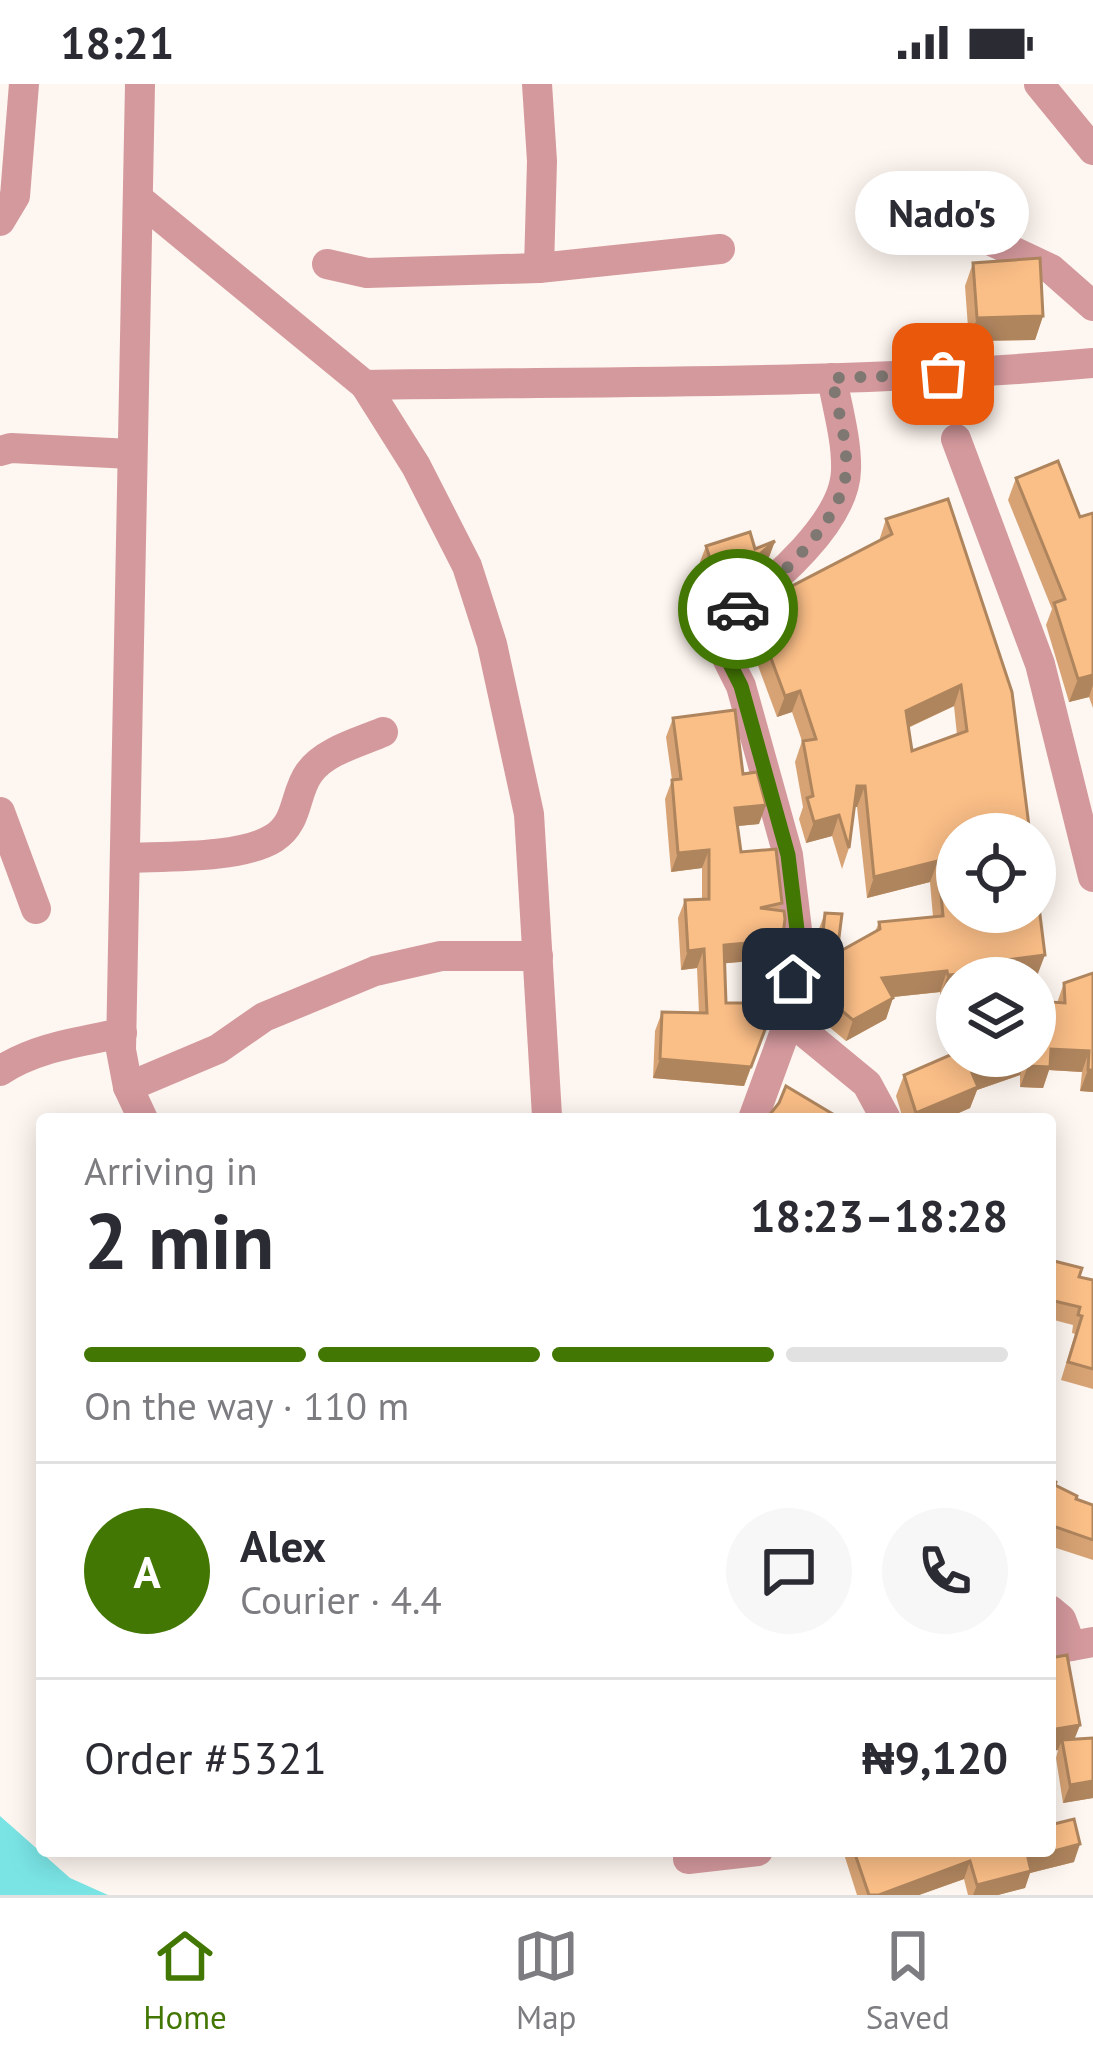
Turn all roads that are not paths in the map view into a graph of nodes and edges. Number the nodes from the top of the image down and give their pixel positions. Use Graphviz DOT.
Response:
graph roads {
  1 [pos="23,84"];
  2 [pos="140,84"];
  3 [pos="537,84"];
  4 [pos="1040,84"];
  5 [pos="1093,150"];
  6 [pos="140,200"];
  7 [pos="0,220"];
  8 [pos="989,241"];
  9 [pos="720,249"];
  10 [pos="327,264"];
  11 [pos="539,268"];
  12 [pos="1093,307"];
  13 [pos="1093,363"];
  14 [pos="832,378"];
  15 [pos="365,385"];
  16 [pos="956,439"];
  17 [pos="0,452"];
  18 [pos="131,454"];
  19 [pos="383,731"];
  20 [pos="0,812"];
  21 [pos="125,858"];
  22 [pos="1093,877"];
  23 [pos="36,909"];
  24 [pos="538,956"];
  25 [pos="788,1019"];
  26 [pos="122,1033"];
  27 [pos="0,1071"];
  28 [pos="128,1087"];
  29 [pos="140,1113"];
  30 [pos="547,1113"];
  31 [pos="755,1113"];
  32 [pos="883,1113"];
  33 [pos="1056,1615"];
  34 [pos="1071,1646"];
  35 [pos="706,1857"];
  36 [pos="688,1859"];
  1 -- 7 [label="street"];
  2 -- 6 [label="street"];
  3 -- 11 [label="street"];
  4 -- 5 [label="street"];
  6 -- 15 [label="street"];
  6 -- 18 [label="street"];
  8 -- 12 [label="street"];
  9 -- 11 [label="street"];
  10 -- 11 [label="street"];
  13 -- 14 [label="street"];
  14 -- 15 [label="street"];
  14 -- 25 [label="street"];
  15 -- 24 [label="street"];
  16 -- 22 [label="street"];
  17 -- 18 [label="street"];
  18 -- 21 [label="street"];
  19 -- 21 [label="street"];
  20 -- 23 [label="street"];
  21 -- 26 [label="street"];
  24 -- 28 [label="street"];
  24 -- 30 [label="street"];
  25 -- 31 [label="street"];
  25 -- 32 [label="street"];
  26 -- 27 [label="street"];
  26 -- 28 [label="street"];
  28 -- 29 [label="street"];
  33 -- 34 [label="street"];
  35 -- 36 [label="street"];
}
